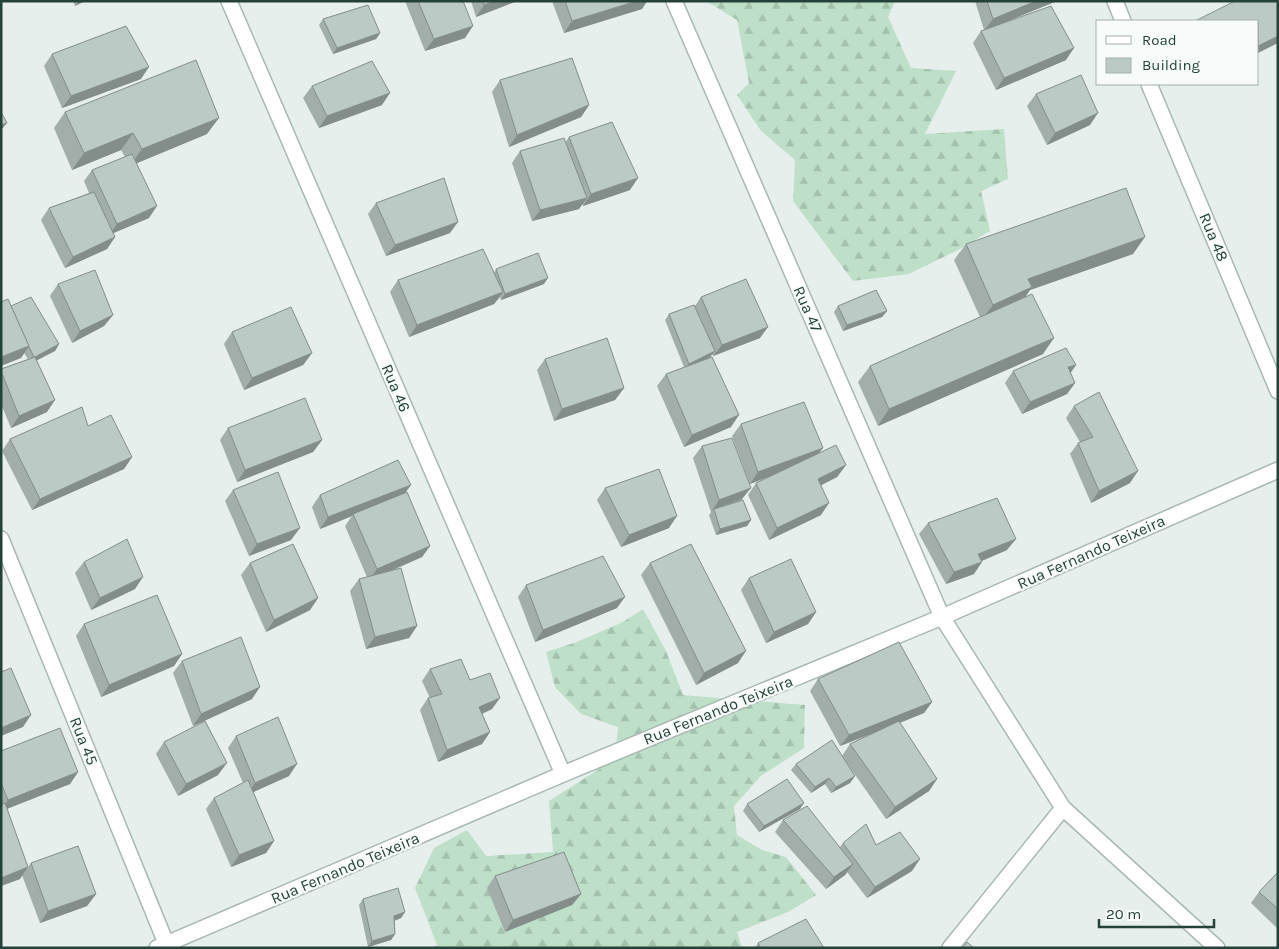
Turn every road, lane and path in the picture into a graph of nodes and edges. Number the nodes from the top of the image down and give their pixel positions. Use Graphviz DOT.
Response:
graph roads {
  1 [pos="229,1"];
  2 [pos="674,1"];
  3 [pos="1115,1"];
  4 [pos="1123,20"];
  5 [pos="1149,85"];
  6 [pos="1278,391"];
  7 [pos="1278,470"];
  8 [pos="1,539"];
  9 [pos="942,617"];
  10 [pos="563,774"];
  11 [pos="1063,808"];
  12 [pos="163,947"];
  13 [pos="950,948"];
  14 [pos="1217,948"];
  1 -- 10 [label="street, Rua 46"];
  2 -- 9 [label="street, Rua 47"];
  3 -- 4 [label="street"];
  5 -- 6 [label="street, Rua 48"];
  7 -- 9 [label="street, Rua Fernando Teixeira"];
  8 -- 12 [label="street, Rua 45"];
  9 -- 10 [label="street, Rua Fernando Teixeira"];
  9 -- 11 [label="street, Rua 47"];
  10 -- 12 [label="street, Rua Fernando Teixeira"];
  11 -- 13 [label="street"];
  11 -- 14 [label="street, Rua 47"];
}
